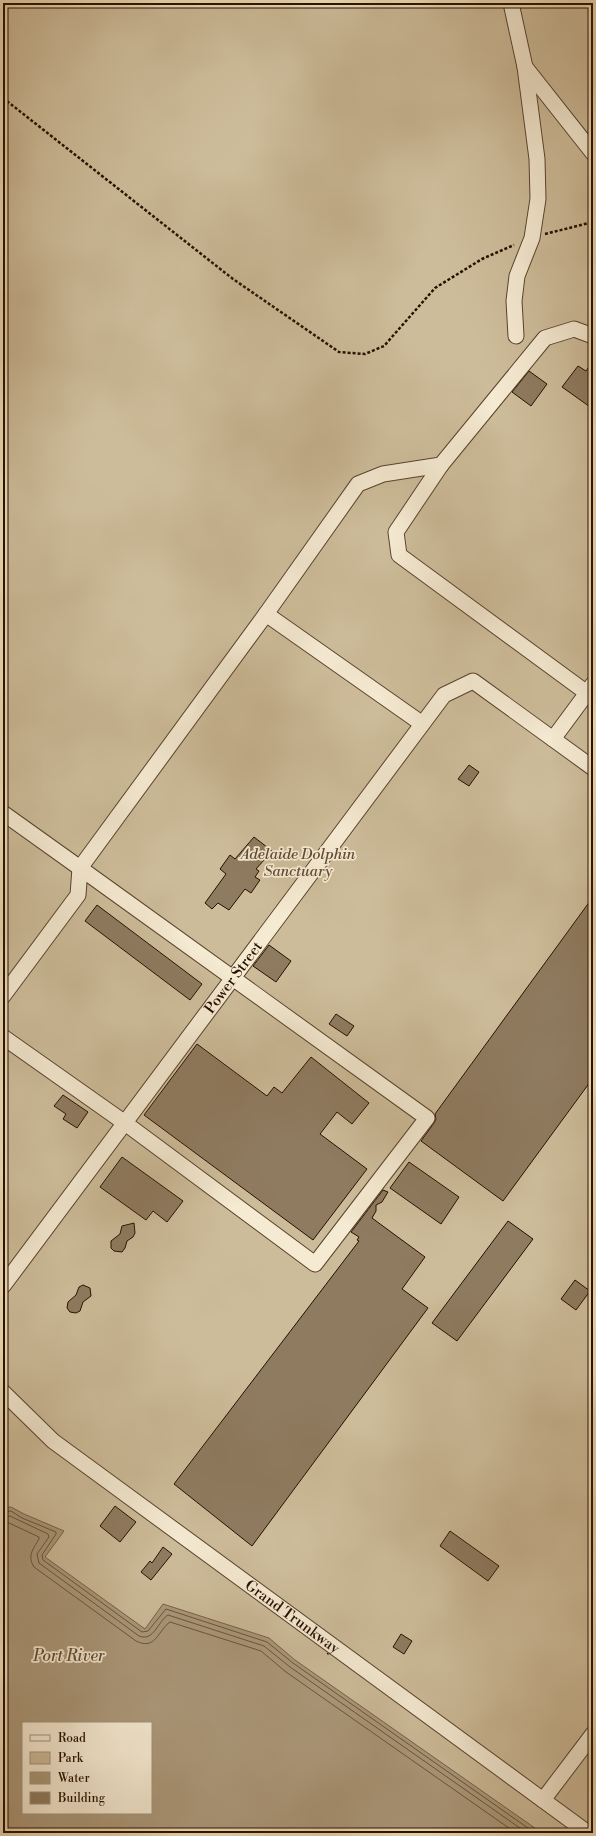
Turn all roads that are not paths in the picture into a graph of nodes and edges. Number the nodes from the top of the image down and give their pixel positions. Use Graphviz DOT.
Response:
graph roads {
  1 [pos="510,3"];
  2 [pos="525,67"];
  3 [pos="593,153"];
  4 [pos="516,336"];
  5 [pos="593,336"];
  6 [pos="441,465"];
  7 [pos="266,614"];
  8 [pos="591,691"];
  9 [pos="421,723"];
  10 [pos="553,739"];
  11 [pos="593,768"];
  12 [pos="3,813"];
  13 [pos="80,868"];
  14 [pos="233,978"];
  15 [pos="3,996"];
  16 [pos="3,1037"];
  17 [pos="125,1123"];
  18 [pos="3,1286"];
  19 [pos="3,1392"];
  20 [pos="593,1734"];
  21 [pos="543,1800"];
  22 [pos="588,1833"];
  1 -- 2 [label="lane"];
  2 -- 3 [label="lane"];
  2 -- 4 [label="lane"];
  5 -- 6 [label="lane"];
  6 -- 7 [label="lane"];
  6 -- 8 [label="lane"];
  7 -- 9 [label="lane"];
  7 -- 13 [label="lane"];
  8 -- 10 [label="lane"];
  9 -- 10 [label="lane, Power Street"];
  9 -- 14 [label="lane, Power Street"];
  10 -- 11 [label="lane"];
  12 -- 13 [label="lane"];
  13 -- 14 [label="lane"];
  13 -- 15 [label="lane"];
  14 -- 17 [label="lane, Power Street"];
  14 -- 17 [label="lane"];
  16 -- 17 [label="lane"];
  17 -- 18 [label="lane, Power Street"];
  19 -- 21 [label="lane, Grand Trunkway"];
  20 -- 21 [label="lane"];
  21 -- 22 [label="lane, Grand Trunkway"];
}
